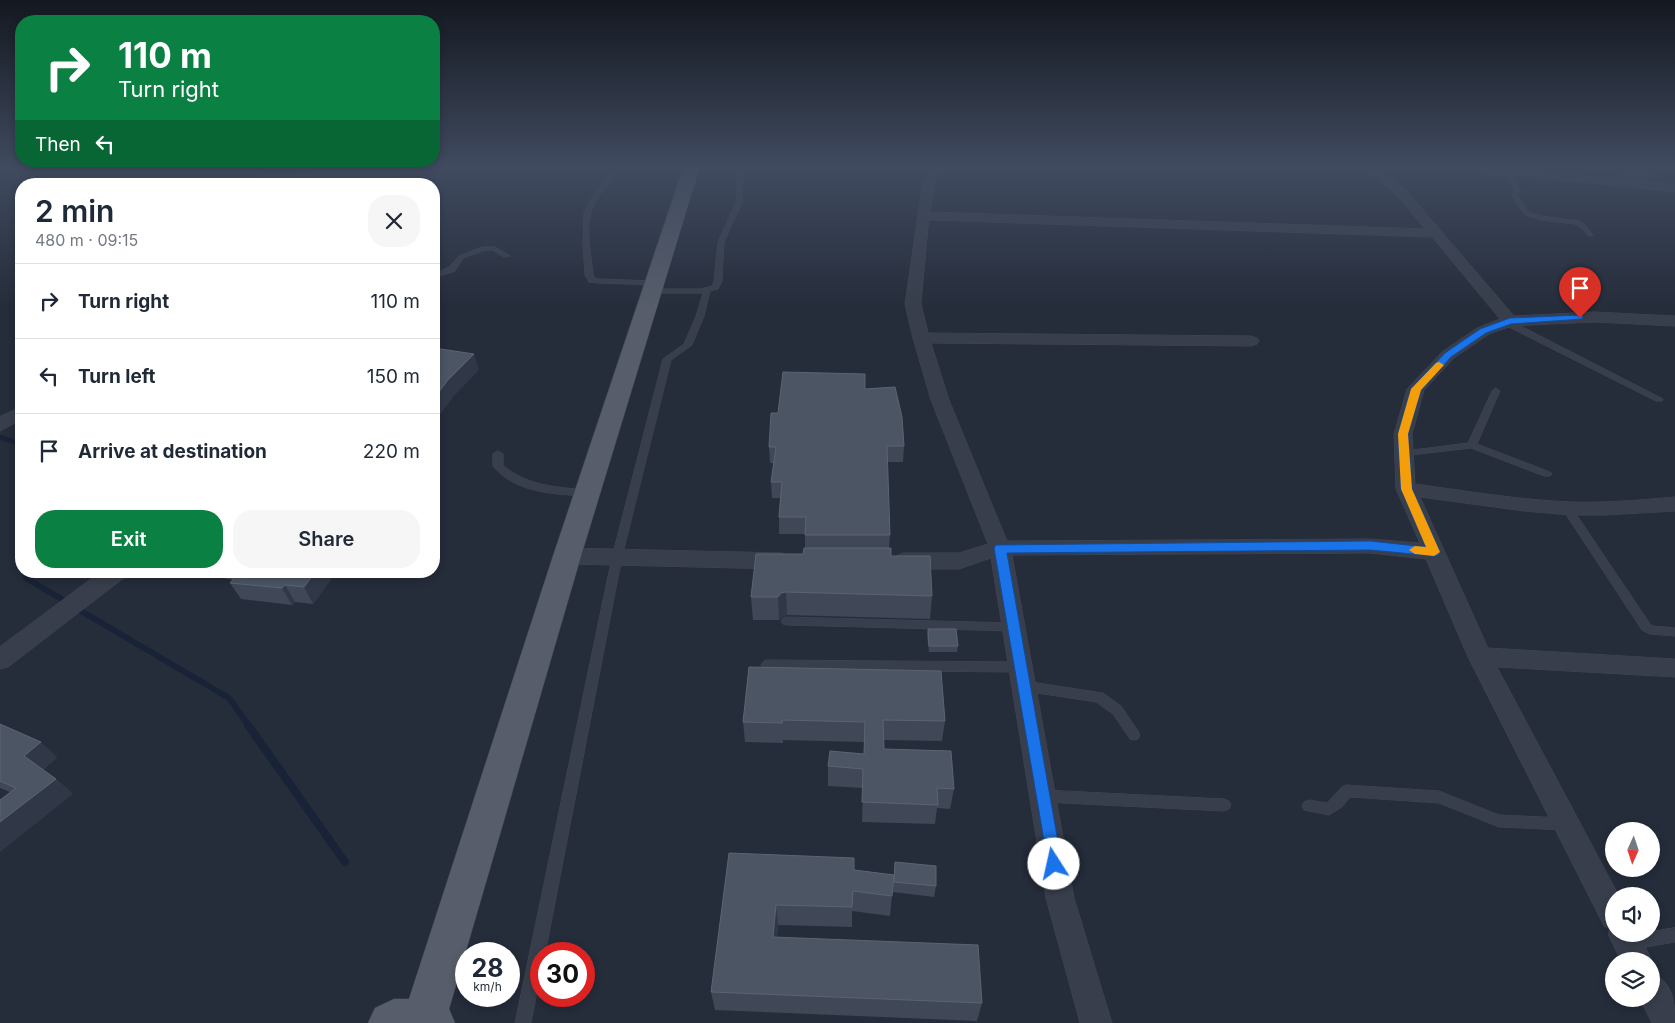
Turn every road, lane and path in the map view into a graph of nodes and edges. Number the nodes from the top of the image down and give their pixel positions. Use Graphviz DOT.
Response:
graph roads {
  1 [pos="587,214"];
  2 [pos="677,214"];
  3 [pos="735,214"];
  4 [pos="1422,214"];
  5 [pos="1528,214"];
  6 [pos="923,216"];
  7 [pos="1435,233"];
  8 [pos="1590,235"];
  9 [pos="506,256"];
  10 [pos="440,274"];
  11 [pos="653,287"];
  12 [pos="707,290"];
  13 [pos="1675,321"];
  14 [pos="1508,322"];
  15 [pos="921,338"];
  16 [pos="1251,341"];
  17 [pos="1496,391"];
  18 [pos="1659,399"];
  19 [pos="15,416"];
  20 [pos="0,426"];
  21 [pos="1472,445"];
  22 [pos="498,454"];
  23 [pos="1405,454"];
  24 [pos="1547,474"];
  25 [pos="1406,489"];
  26 [pos="587,493"];
  27 [pos="1675,504"];
  28 [pos="1566,507"];
  29 [pos="1000,548"];
  30 [pos="1434,552"];
  31 [pos="567,556"];
  32 [pos="617,557"];
  33 [pos="805,561"];
  34 [pos="882,561"];
  35 [pos="108,578"];
  36 [pos="787,621"];
  37 [pos="1013,627"];
  38 [pos="1675,632"];
  39 [pos="1480,657"];
  40 [pos="0,660"];
  41 [pos="766,665"];
  42 [pos="1675,668"];
  43 [pos="1021,677"];
  44 [pos="1134,736"];
  45 [pos="1042,796"];
  46 [pos="1224,806"];
  47 [pos="1309,806"];
  48 [pos="1566,824"];
  49 [pos="1605,899"];
  50 [pos="1675,935"];
  51 [pos="1629,946"];
  52 [pos="1660,1006"];
  53 [pos="417,1022"];
  54 [pos="523,1023"];
  55 [pos="1096,1023"];
  56 [pos="1669,1023"];
  1 -- 11 [label="lane"];
  2 -- 11 [label="main road"];
  3 -- 12 [label="lane"];
  4 -- 7 [label="street"];
  5 -- 8 [label="lane"];
  6 -- 7 [label="street"];
  6 -- 15 [label="street"];
  7 -- 14 [label="street"];
  9 -- 10 [label="lane"];
  11 -- 12 [label="lane"];
  11 -- 26 [label="main road"];
  12 -- 32 [label="lane"];
  13 -- 14 [label="street"];
  14 -- 18 [label="lane"];
  14 -- 23 [label="street"];
  15 -- 16 [label="street"];
  15 -- 29 [label="street"];
  17 -- 21 [label="lane"];
  19 -- 20 [label="street"];
  21 -- 23 [label="lane"];
  21 -- 24 [label="lane"];
  22 -- 26 [label="lane"];
  23 -- 25 [label="street"];
  25 -- 28 [label="street"];
  25 -- 30 [label="street"];
  26 -- 31 [label="main road"];
  27 -- 28 [label="street"];
  28 -- 38 [label="lane"];
  29 -- 30 [label="street"];
  29 -- 34 [label="street"];
  29 -- 37 [label="street"];
  30 -- 39 [label="street"];
  31 -- 32 [label="street"];
  31 -- 53 [label="main road"];
  32 -- 33 [label="street"];
  32 -- 54 [label="lane"];
  35 -- 40 [label="street"];
  36 -- 37 [label="lane"];
  37 -- 43 [label="street"];
  39 -- 42 [label="street"];
  39 -- 48 [label="street"];
  41 -- 43 [label="lane"];
  43 -- 44 [label="lane"];
  43 -- 45 [label="street"];
  45 -- 46 [label="lane"];
  45 -- 55 [label="street"];
  47 -- 48 [label="lane"];
  48 -- 49 [label="street"];
  50 -- 51 [label="lane"];
  52 -- 56 [label="street"];
}
